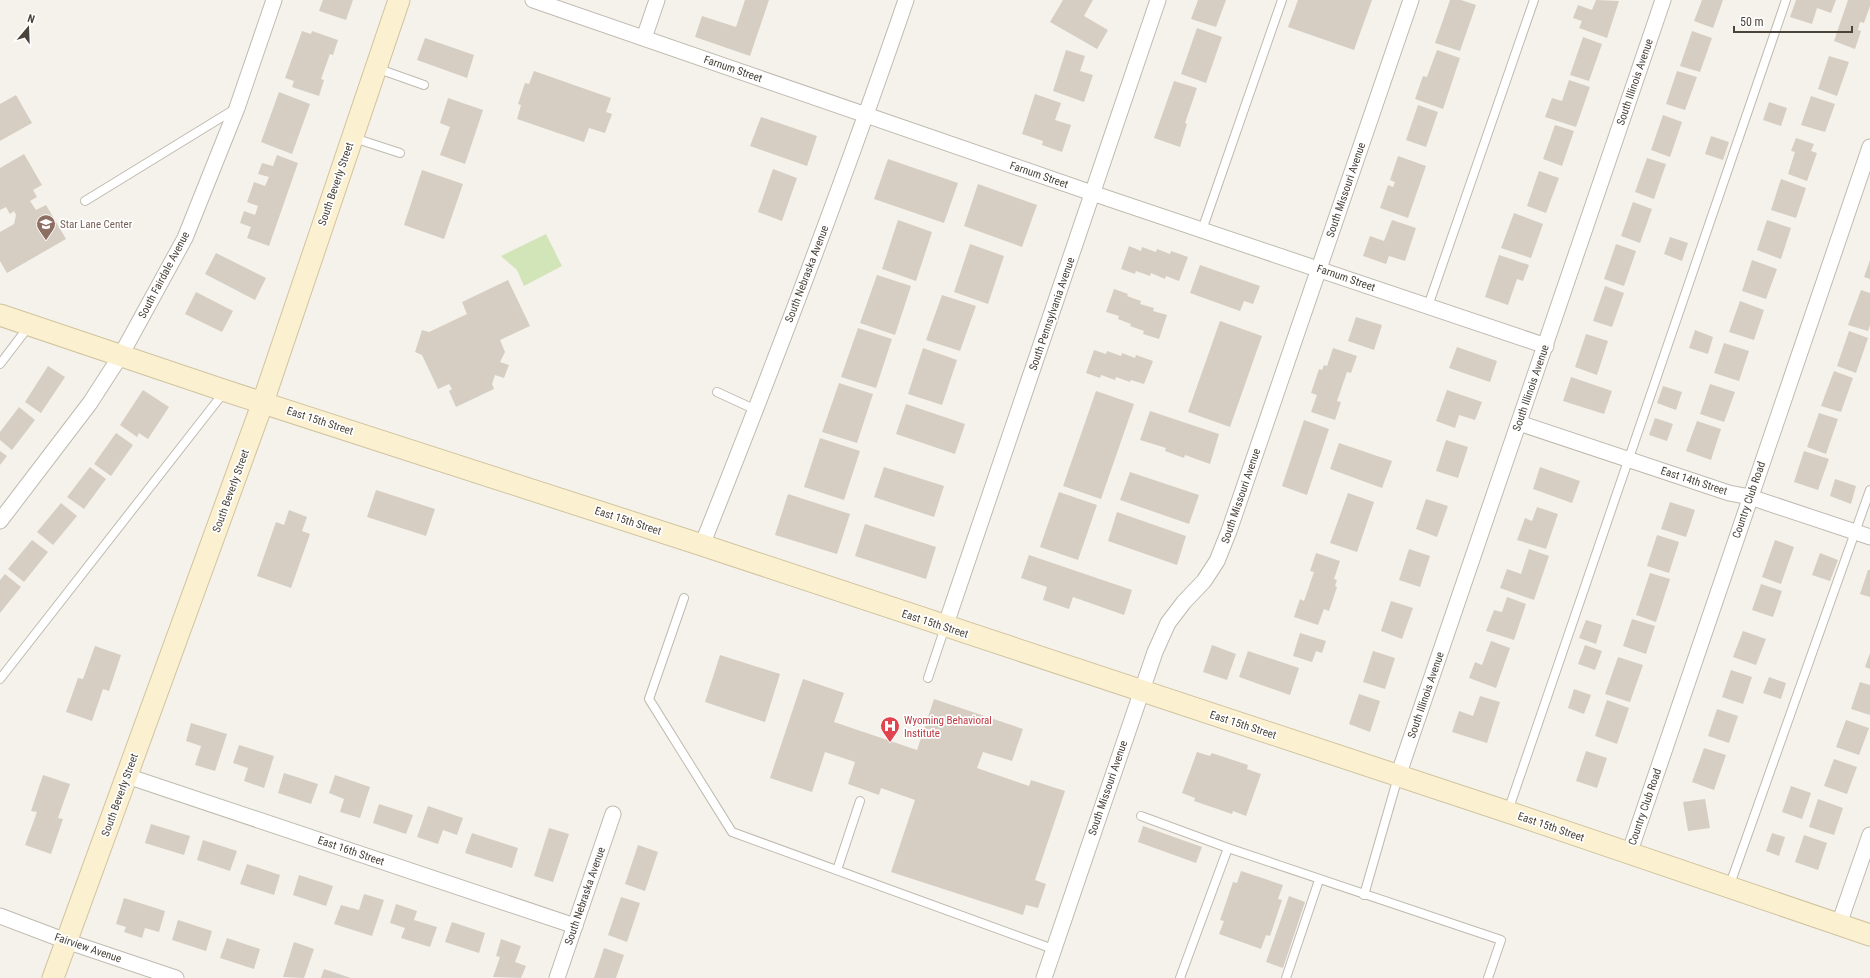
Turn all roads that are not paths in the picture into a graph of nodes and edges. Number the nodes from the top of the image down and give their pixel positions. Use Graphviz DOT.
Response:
graph roads {
  1 [pos="274,0"];
  2 [pos="399,0"];
  3 [pos="533,0"];
  4 [pos="657,0"];
  5 [pos="906,0"];
  6 [pos="1158,0"];
  7 [pos="1282,0"];
  8 [pos="1411,0"];
  9 [pos="1534,0"];
  10 [pos="1663,0"];
  11 [pos="1786,0"];
  12 [pos="644,38"];
  13 [pos="375,68"];
  14 [pos="424,85"];
  15 [pos="237,108"];
  16 [pos="867,115"];
  17 [pos="352,137"];
  18 [pos="1870,147"];
  19 [pos="400,153"];
  20 [pos="1092,193"];
  21 [pos="85,201"];
  22 [pos="1202,230"];
  23 [pos="1318,269"];
  24 [pos="1428,306"];
  25 [pos="0,315"];
  26 [pos="30,325"];
  27 [pos="1546,346"];
  28 [pos="121,355"];
  29 [pos="0,364"];
  30 [pos="226,391"];
  31 [pos="717,392"];
  32 [pos="263,402"];
  33 [pos="756,410"];
  34 [pos="1519,423"];
  35 [pos="1628,459"];
  36 [pos="1870,490"];
  37 [pos="1750,497"];
  38 [pos="0,521"];
  39 [pos="1855,532"];
  40 [pos="1870,537"];
  41 [pos="702,545"];
  42 [pos="684,598"];
  43 [pos="946,627"];
  44 [pos="928,678"];
  45 [pos="0,679"];
  46 [pos="1142,692"];
  47 [pos="127,776"];
  48 [pos="1398,776"];
  49 [pos="860,801"];
  50 [pos="1508,812"];
  51 [pos="613,814"];
  52 [pos="1141,816"];
  53 [pos="1870,835"];
  54 [pos="1228,848"];
  55 [pos="1629,854"];
  56 [pos="837,870"];
  57 [pos="1320,880"];
  58 [pos="1729,888"];
  59 [pos="1364,895"];
  60 [pos="0,916"];
  61 [pos="1839,924"];
  62 [pos="575,926"];
  63 [pos="1870,935"];
  64 [pos="66,941"];
  65 [pos="1053,949"];
  66 [pos="53,978"];
  67 [pos="176,978"];
  68 [pos="557,978"];
  69 [pos="1044,978"];
  70 [pos="1180,978"];
  71 [pos="1286,978"];
  72 [pos="1488,978"];
  1 -- 15 [label="street, South Fairdale Avenue"];
  2 -- 13 [label="main road, South Beverly Street"];
  3 -- 12 [label="street, Farnum Street"];
  4 -- 12 [label="street"];
  5 -- 16 [label="street, South Nebraska Avenue"];
  6 -- 20 [label="street, South Pennsylvania Avenue"];
  7 -- 22 [label="lane"];
  8 -- 23 [label="street, South Missouri Avenue"];
  9 -- 24 [label="lane"];
  10 -- 27 [label="street, South Illinois Avenue"];
  11 -- 35 [label="lane"];
  12 -- 16 [label="street, Farnum Street"];
  13 -- 14 [label="lane"];
  13 -- 17 [label="main road, South Beverly Street"];
  15 -- 21 [label="lane"];
  15 -- 28 [label="street, South Fairdale Avenue"];
  16 -- 20 [label="street, Farnum Street"];
  16 -- 33 [label="street, South Nebraska Avenue"];
  17 -- 19 [label="lane"];
  17 -- 32 [label="main road, South Beverly Street"];
  18 -- 37 [label="street, Country Club Road"];
  20 -- 22 [label="street, Farnum Street"];
  20 -- 43 [label="street, South Pennsylvania Avenue"];
  22 -- 23 [label="street, Farnum Street"];
  23 -- 24 [label="street, Farnum Street"];
  23 -- 46 [label="street, South Missouri Avenue"];
  24 -- 27 [label="street, Farnum Street"];
  25 -- 26 [label="main road, East 15th Street"];
  26 -- 28 [label="main road, East 15th Street"];
  26 -- 29 [label="lane"];
  27 -- 34 [label="street, South Illinois Avenue"];
  28 -- 30 [label="main road, East 15th Street"];
  28 -- 38 [label="street, South Fairdale Avenue"];
  30 -- 32 [label="main road, East 15th Street"];
  30 -- 45 [label="lane"];
  31 -- 33 [label="lane"];
  32 -- 41 [label="main road, East 15th Street"];
  32 -- 47 [label="main road, South Beverly Street"];
  33 -- 41 [label="street, South Nebraska Avenue"];
  34 -- 35 [label="street, East 14th Street"];
  34 -- 48 [label="street, South Illinois Avenue"];
  35 -- 37 [label="street, East 14th Street"];
  35 -- 50 [label="lane"];
  36 -- 39 [label="lane"];
  37 -- 39 [label="street, East 14th Street"];
  37 -- 55 [label="street, Country Club Road"];
  39 -- 40 [label="street, East 14th Street"];
  39 -- 58 [label="lane"];
  41 -- 43 [label="main road, East 15th Street"];
  42 -- 56 [label="lane"];
  43 -- 44 [label="lane"];
  43 -- 46 [label="main road, East 15th Street"];
  46 -- 48 [label="main road, East 15th Street"];
  46 -- 65 [label="street, South Missouri Avenue"];
  47 -- 62 [label="street, East 16th Street"];
  47 -- 64 [label="main road, South Beverly Street"];
  48 -- 50 [label="main road, East 15th Street"];
  48 -- 59 [label="lane"];
  49 -- 56 [label="lane"];
  50 -- 55 [label="main road, East 15th Street"];
  51 -- 62 [label="street, South Nebraska Avenue"];
  52 -- 54 [label="lane"];
  53 -- 61 [label="street"];
  54 -- 57 [label="lane"];
  54 -- 70 [label="lane"];
  55 -- 58 [label="main road, East 15th Street"];
  56 -- 65 [label="lane"];
  57 -- 59 [label="lane"];
  57 -- 71 [label="lane"];
  58 -- 61 [label="main road, East 15th Street"];
  59 -- 72 [label="lane"];
  60 -- 64 [label="street, Fairview Avenue"];
  61 -- 63 [label="main road, East 15th Street"];
  62 -- 68 [label="street, South Nebraska Avenue"];
  64 -- 66 [label="main road, South Beverly Street"];
  64 -- 67 [label="street, Fairview Avenue"];
  65 -- 69 [label="street, South Missouri Avenue"];
}
